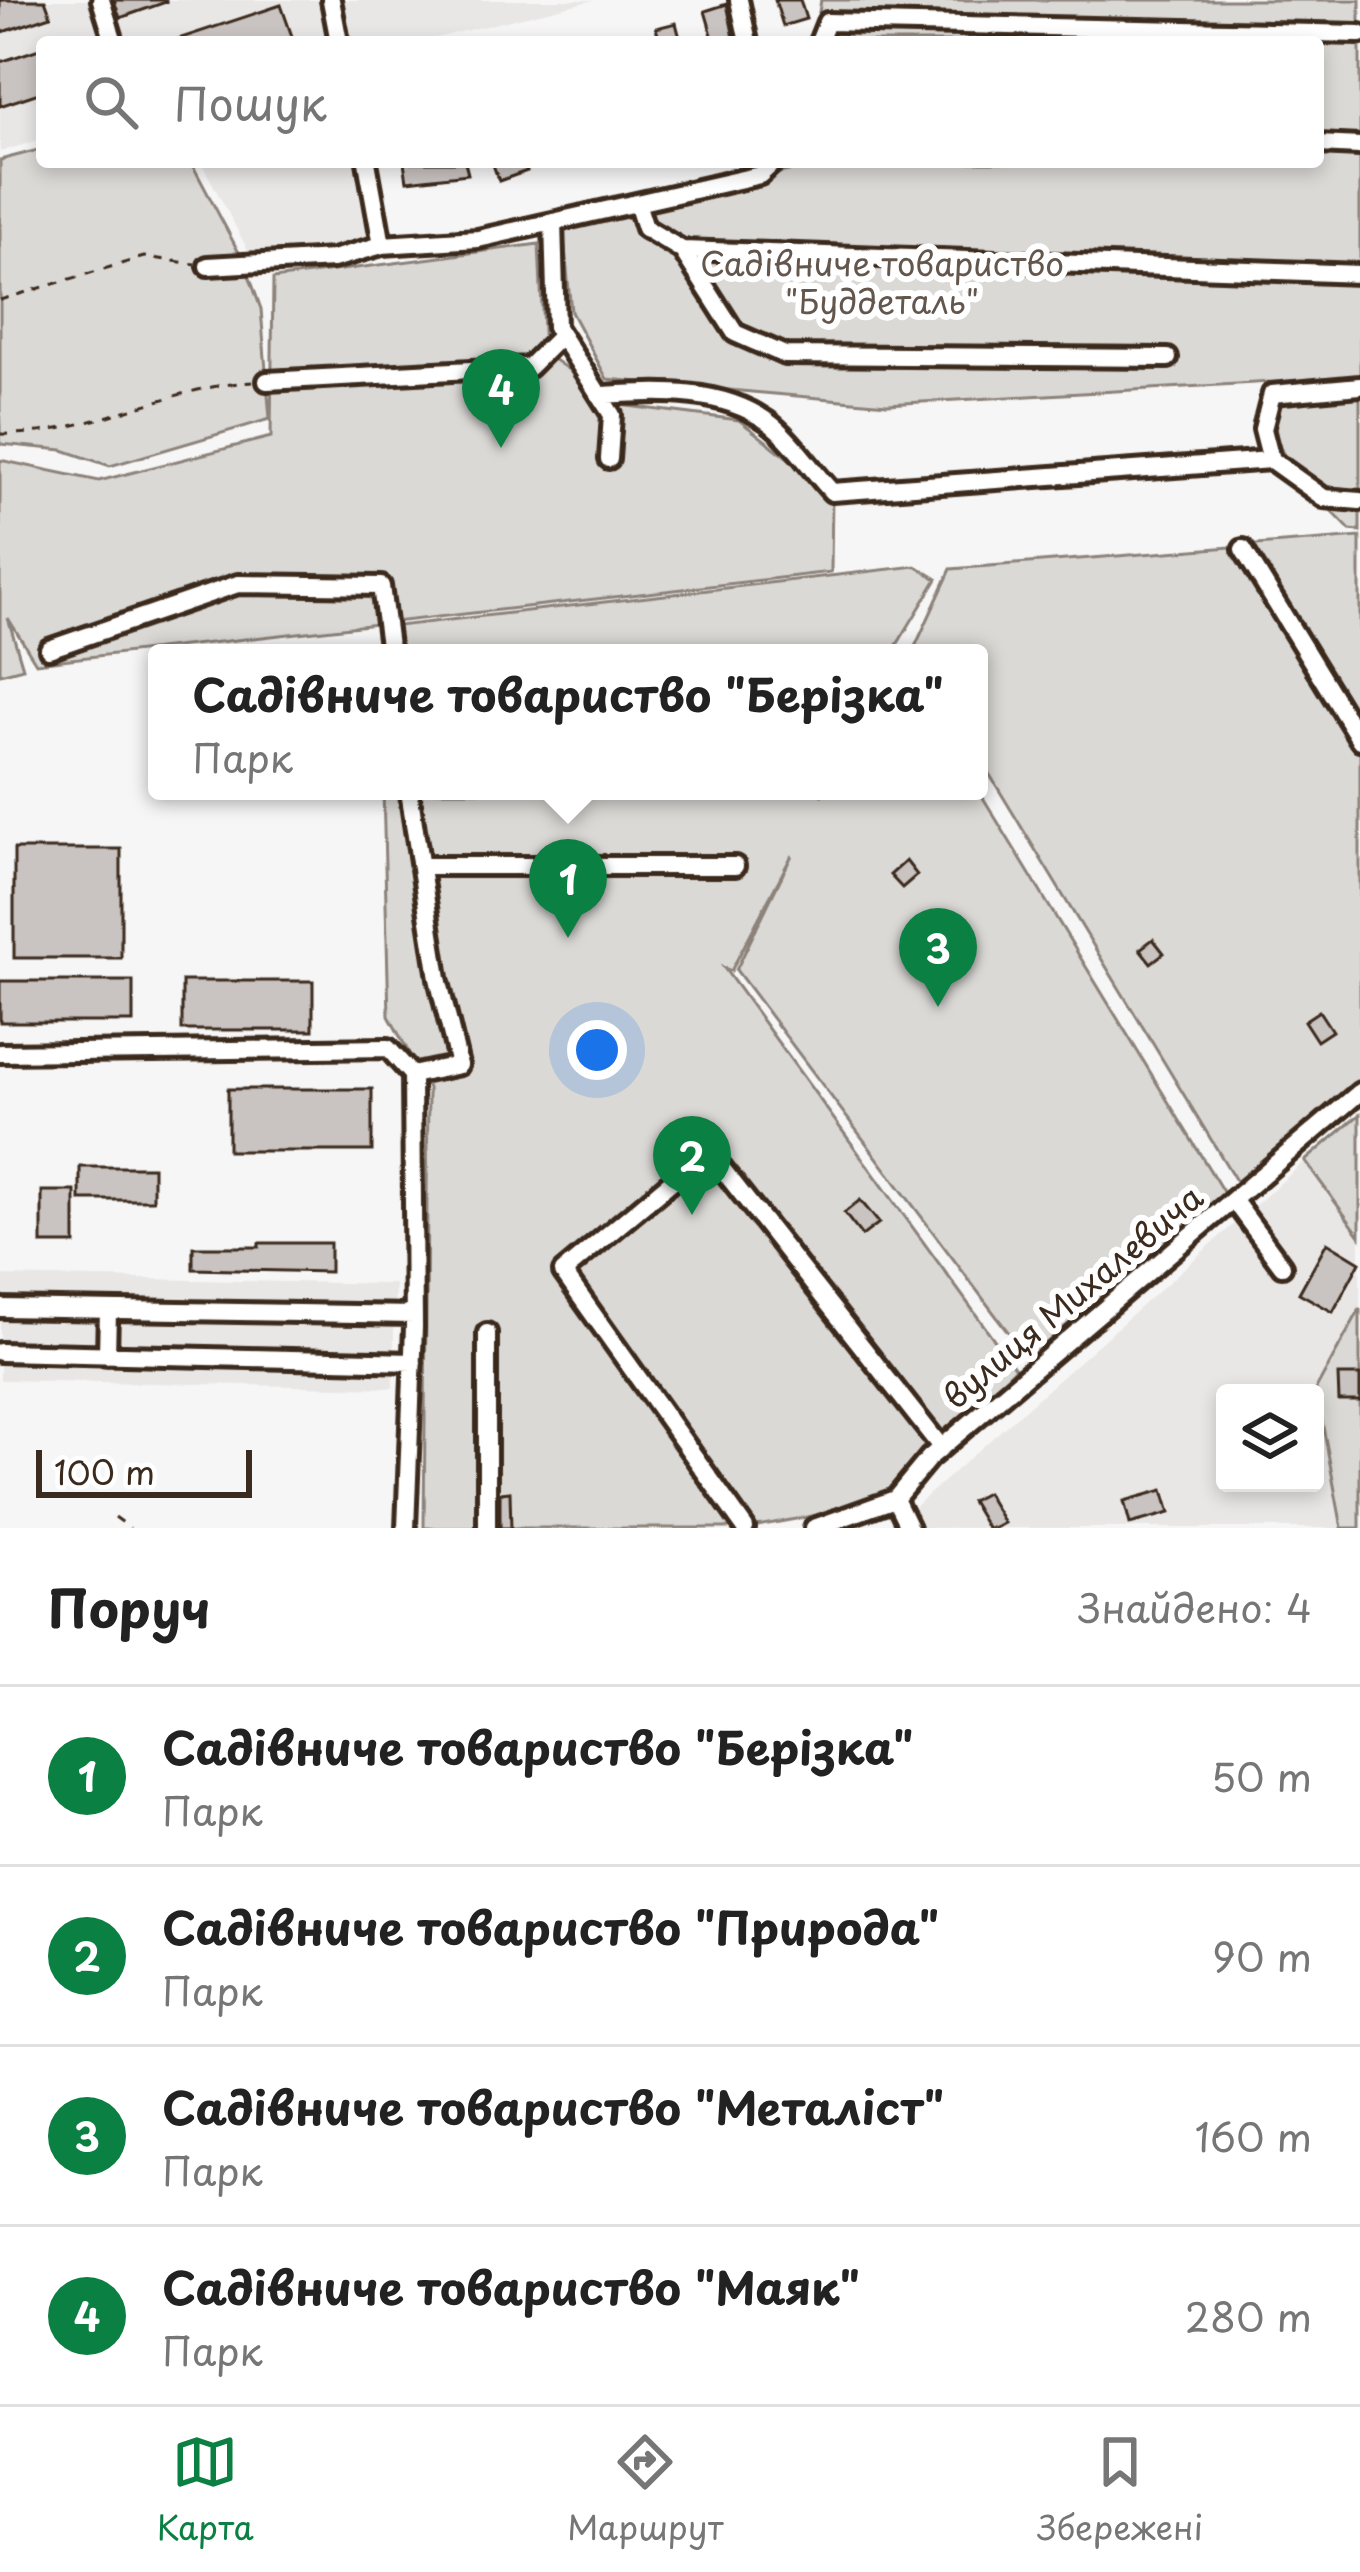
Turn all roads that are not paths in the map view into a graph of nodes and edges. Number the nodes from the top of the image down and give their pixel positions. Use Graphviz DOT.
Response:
graph roads {
  1 [pos="100,0"];
  2 [pos="331,0"];
  3 [pos="739,0"];
  4 [pos="827,0"];
  5 [pos="827,22"];
  6 [pos="1360,34"];
  7 [pos="111,36"];
  8 [pos="338,36"];
  9 [pos="747,36"];
  10 [pos="821,36"];
  11 [pos="1324,144"];
  12 [pos="1360,146"];
  13 [pos="368,168"];
  14 [pos="768,168"];
  15 [pos="638,203"];
  16 [pos="553,222"];
  17 [pos="382,245"];
  18 [pos="682,250"];
  19 [pos="208,266"];
  20 [pos="1360,274"];
  21 [pos="561,335"];
  22 [pos="1168,358"];
  23 [pos="267,381"];
  24 [pos="1360,386"];
  25 [pos="600,394"];
  26 [pos="609,459"];
  27 [pos="1271,460"];
  28 [pos="1360,501"];
  29 [pos="1243,549"];
  30 [pos="389,644"];
  31 [pos="49,649"];
  32 [pos="1360,740"];
  33 [pos="410,800"];
  34 [pos="421,866"];
  35 [pos="735,866"];
  36 [pos="0,1053"];
  37 [pos="412,1076"];
  38 [pos="1360,1092"];
  39 [pos="690,1128"];
  40 [pos="708,1151"];
  41 [pos="1234,1201"];
  42 [pos="1282,1266"];
  43 [pos="0,1308"];
  44 [pos="108,1310"];
  45 [pos="414,1316"];
  46 [pos="488,1333"];
  47 [pos="0,1352"];
  48 [pos="107,1355"];
  49 [pos="412,1363"];
  50 [pos="941,1448"];
  51 [pos="895,1499"];
  52 [pos="406,1528"];
  53 [pos="487,1528"];
  54 [pos="745,1528"];
  55 [pos="814,1528"];
  56 [pos="909,1528"];
  1 -- 7 [label="street"];
  2 -- 8 [label="street"];
  3 -- 9 [label="street"];
  4 -- 5 [label="street"];
  5 -- 6 [label="street"];
  5 -- 10 [label="street"];
  11 -- 12 [label="street"];
  13 -- 17 [label="street"];
  14 -- 15 [label="street"];
  15 -- 16 [label="street"];
  15 -- 18 [label="street"];
  16 -- 17 [label="street"];
  16 -- 21 [label="street"];
  17 -- 19 [label="street"];
  18 -- 20 [label="street"];
  18 -- 22 [label="street"];
  21 -- 23 [label="street"];
  21 -- 25 [label="street"];
  24 -- 27 [label="street"];
  25 -- 26 [label="street"];
  25 -- 27 [label="street"];
  27 -- 28 [label="street"];
  29 -- 32 [label="street"];
  30 -- 31 [label="street"];
  33 -- 34 [label="street"];
  34 -- 35 [label="street"];
  34 -- 37 [label="street"];
  36 -- 37 [label="street"];
  37 -- 45 [label="street"];
  38 -- 41 [label="street, вулиця Михалевича"];
  39 -- 40 [label="street"];
  40 -- 50 [label="street"];
  40 -- 54 [label="street"];
  41 -- 42 [label="street"];
  41 -- 50 [label="street, вулиця Михалевича"];
  43 -- 44 [label="street"];
  44 -- 45 [label="street"];
  44 -- 48 [label="street"];
  45 -- 49 [label="street"];
  46 -- 53 [label="street"];
  47 -- 48 [label="street"];
  48 -- 49 [label="street"];
  49 -- 52 [label="street"];
  50 -- 51 [label="street, вулиця Михалевича"];
  51 -- 55 [label="street, вулиця Михалевича"];
  51 -- 56 [label="street"];
}
